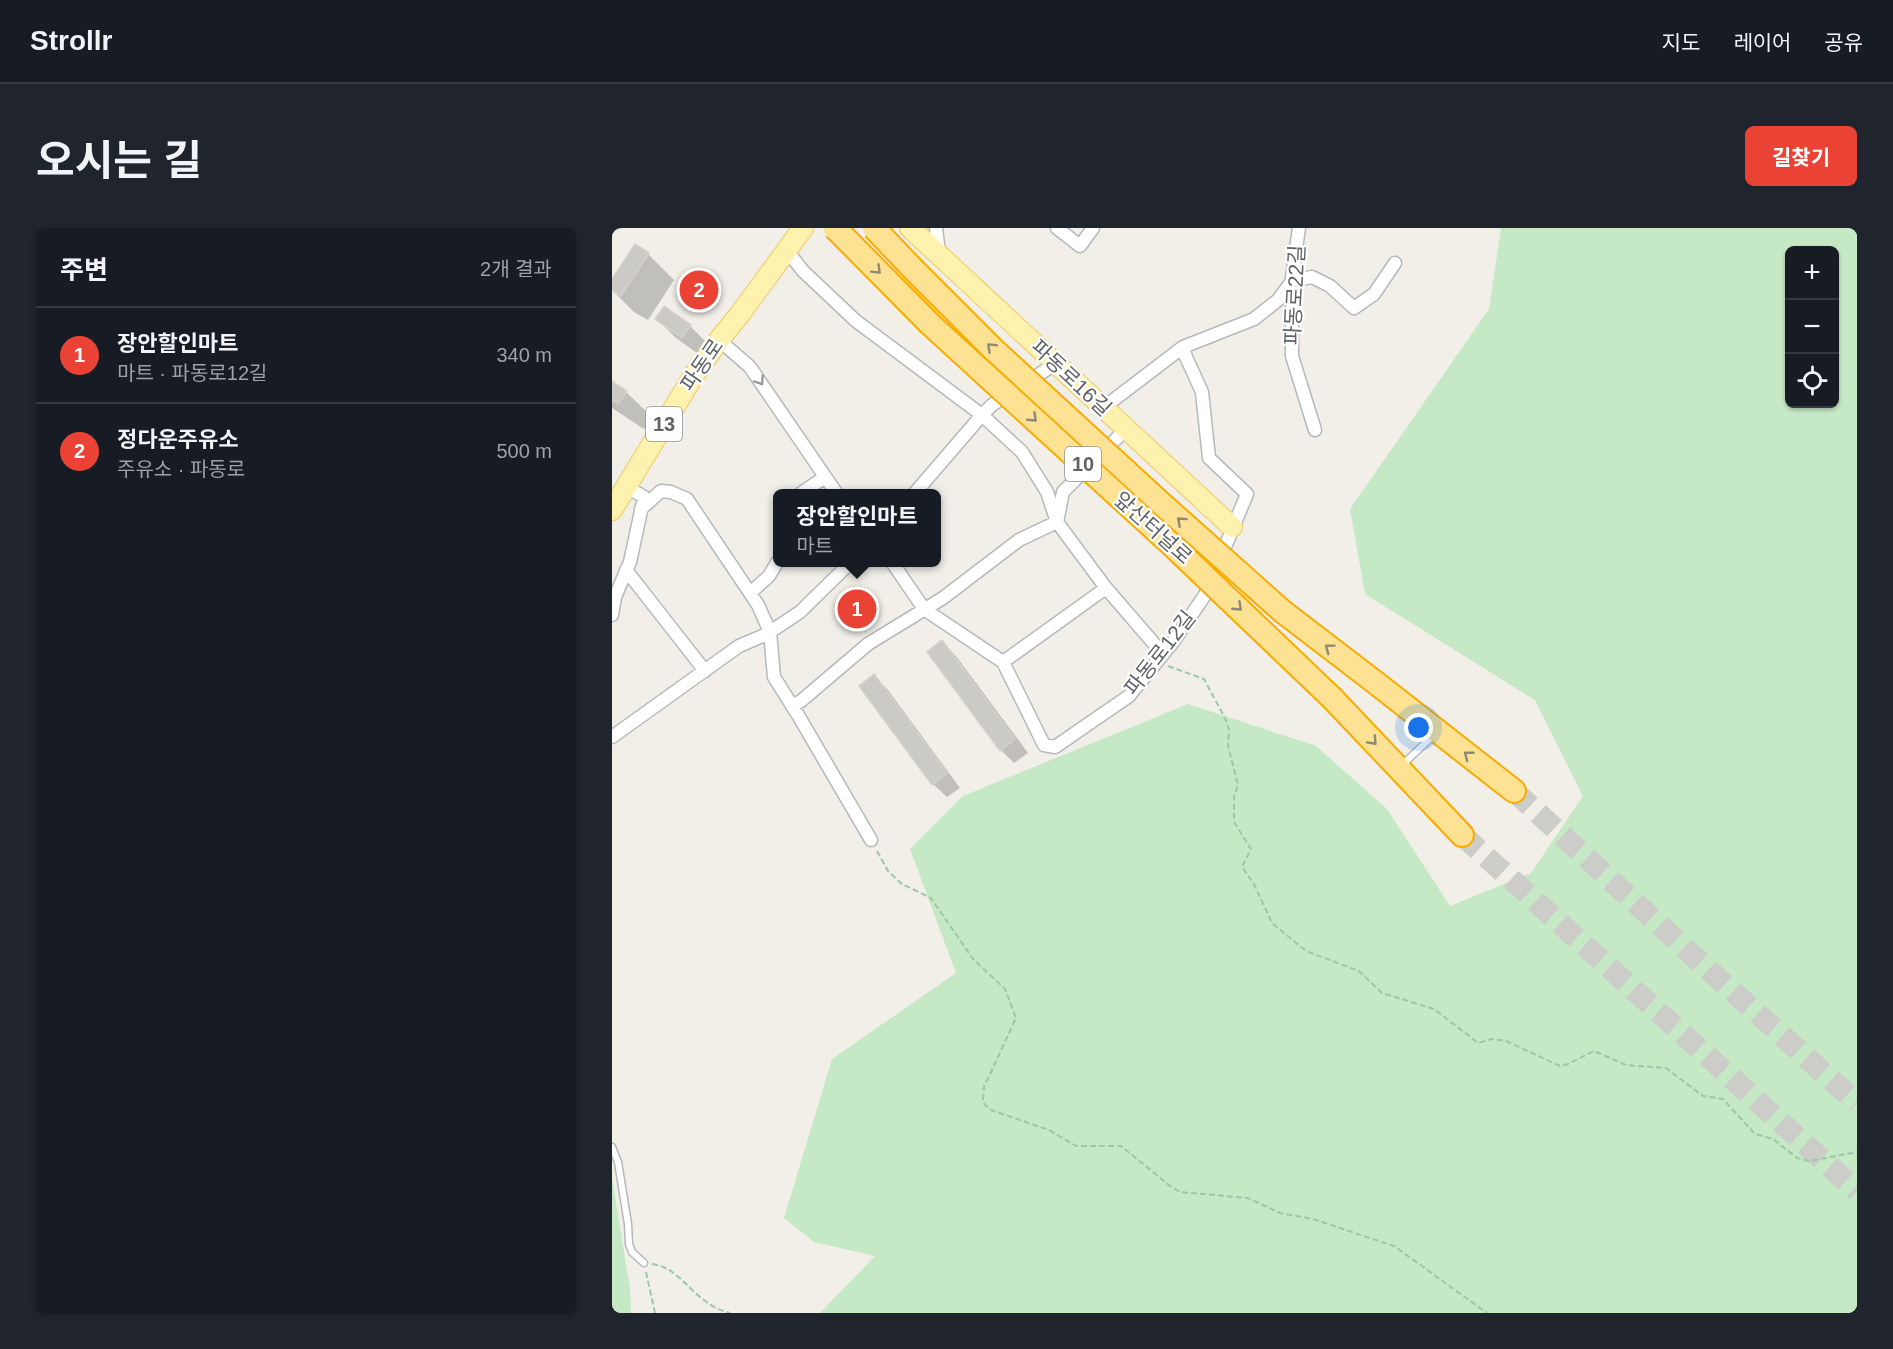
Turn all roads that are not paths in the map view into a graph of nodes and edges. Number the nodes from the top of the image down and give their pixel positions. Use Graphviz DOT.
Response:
graph roads {
  1 [pos="803,228"];
  2 [pos="836,228"];
  3 [pos="874,228"];
  4 [pos="910,228"];
  5 [pos="936,228"];
  6 [pos="1057,228"];
  7 [pos="1093,228"];
  8 [pos="1299,228"];
  9 [pos="788,252"];
  10 [pos="940,256"];
  11 [pos="1395,262"];
  12 [pos="1292,282"];
  13 [pos="719,340"];
  14 [pos="1183,347"];
  15 [pos="1056,363"];
  16 [pos="1103,408"];
  17 [pos="982,415"];
  18 [pos="1315,430"];
  19 [pos="825,477"];
  20 [pos="627,487"];
  21 [pos="807,489"];
  22 [pos="833,489"];
  23 [pos="918,489"];
  24 [pos="641,509"];
  25 [pos="612,510"];
  26 [pos="1058,522"];
  27 [pos="1232,527"];
  28 [pos="774,567"];
  29 [pos="846,567"];
  30 [pos="895,567"];
  31 [pos="626,570"];
  32 [pos="1106,588"];
  33 [pos="750,593"];
  34 [pos="924,609"];
  35 [pos="612,615"];
  36 [pos="770,632"];
  37 [pos="1161,657"];
  38 [pos="1003,662"];
  39 [pos="705,671"];
  40 [pos="792,706"];
  41 [pos="1438,732"];
  42 [pos="612,737"];
  43 [pos="1398,768"];
  44 [pos="1514,791"];
  45 [pos="1462,835"];
  46 [pos="871,840"];
  47 [pos="612,1147"];
  48 [pos="644,1263"];
  1 -- 9 [label="main road, 파동로 / 13"];
  2 -- 43 [label="highway, 앞산터널로 / 10, one-way, bridge"];
  41 -- 3 [label="highway, 앞산터널로 / 10, one-way, bridge"];
  4 -- 10 [label="main road, 파동로16길"];
  5 -- 10 [label="street"];
  6 -- 7 [label="street"];
  8 -- 12 [label="street, 파동로22길"];
  9 -- 13 [label="main road, 파동로 / 13"];
  9 -- 17 [label="street"];
  10 -- 15 [label="main road, 파동로16길"];
  11 -- 12 [label="street"];
  12 -- 14 [label="street"];
  12 -- 18 [label="street, 파동로22길"];
  13 -- 19 [label="street, one-way"];
  13 -- 20 [label="main road, 파동로 / 13"];
  14 -- 16 [label="street"];
  14 -- 27 [label="street, 파동로12길"];
  15 -- 16 [label="street"];
  15 -- 17 [label="street"];
  16 -- 26 [label="street"];
  16 -- 27 [label="main road, 파동로16길"];
  17 -- 23 [label="street"];
  17 -- 26 [label="street"];
  19 -- 21 [label="street"];
  19 -- 22 [label="street"];
  20 -- 24 [label="street"];
  20 -- 25 [label="main road, 파동로 / 13"];
  24 -- 31 [label="street"];
  24 -- 33 [label="street"];
  26 -- 32 [label="street"];
  26 -- 34 [label="street"];
  27 -- 37 [label="street, 파동로12길"];
  28 -- 33 [label="street"];
  29 -- 36 [label="street"];
  30 -- 34 [label="street, 파동로12길"];
  31 -- 35 [label="street"];
  31 -- 39 [label="street"];
  32 -- 37 [label="street"];
  32 -- 38 [label="street"];
  33 -- 36 [label="street"];
  34 -- 38 [label="street, 파동로12길"];
  34 -- 40 [label="street"];
  36 -- 39 [label="street"];
  36 -- 40 [label="street"];
  37 -- 38 [label="street, 파동로12길"];
  39 -- 42 [label="street"];
  40 -- 46 [label="street"];
  41 -- 43 [label="lane"];
  44 -- 41 [label="highway, 앞산터널로 / 10, one-way"];
  43 -- 45 [label="highway, 앞산터널로 / 10"];
  47 -- 48 [label="lane"];
}
